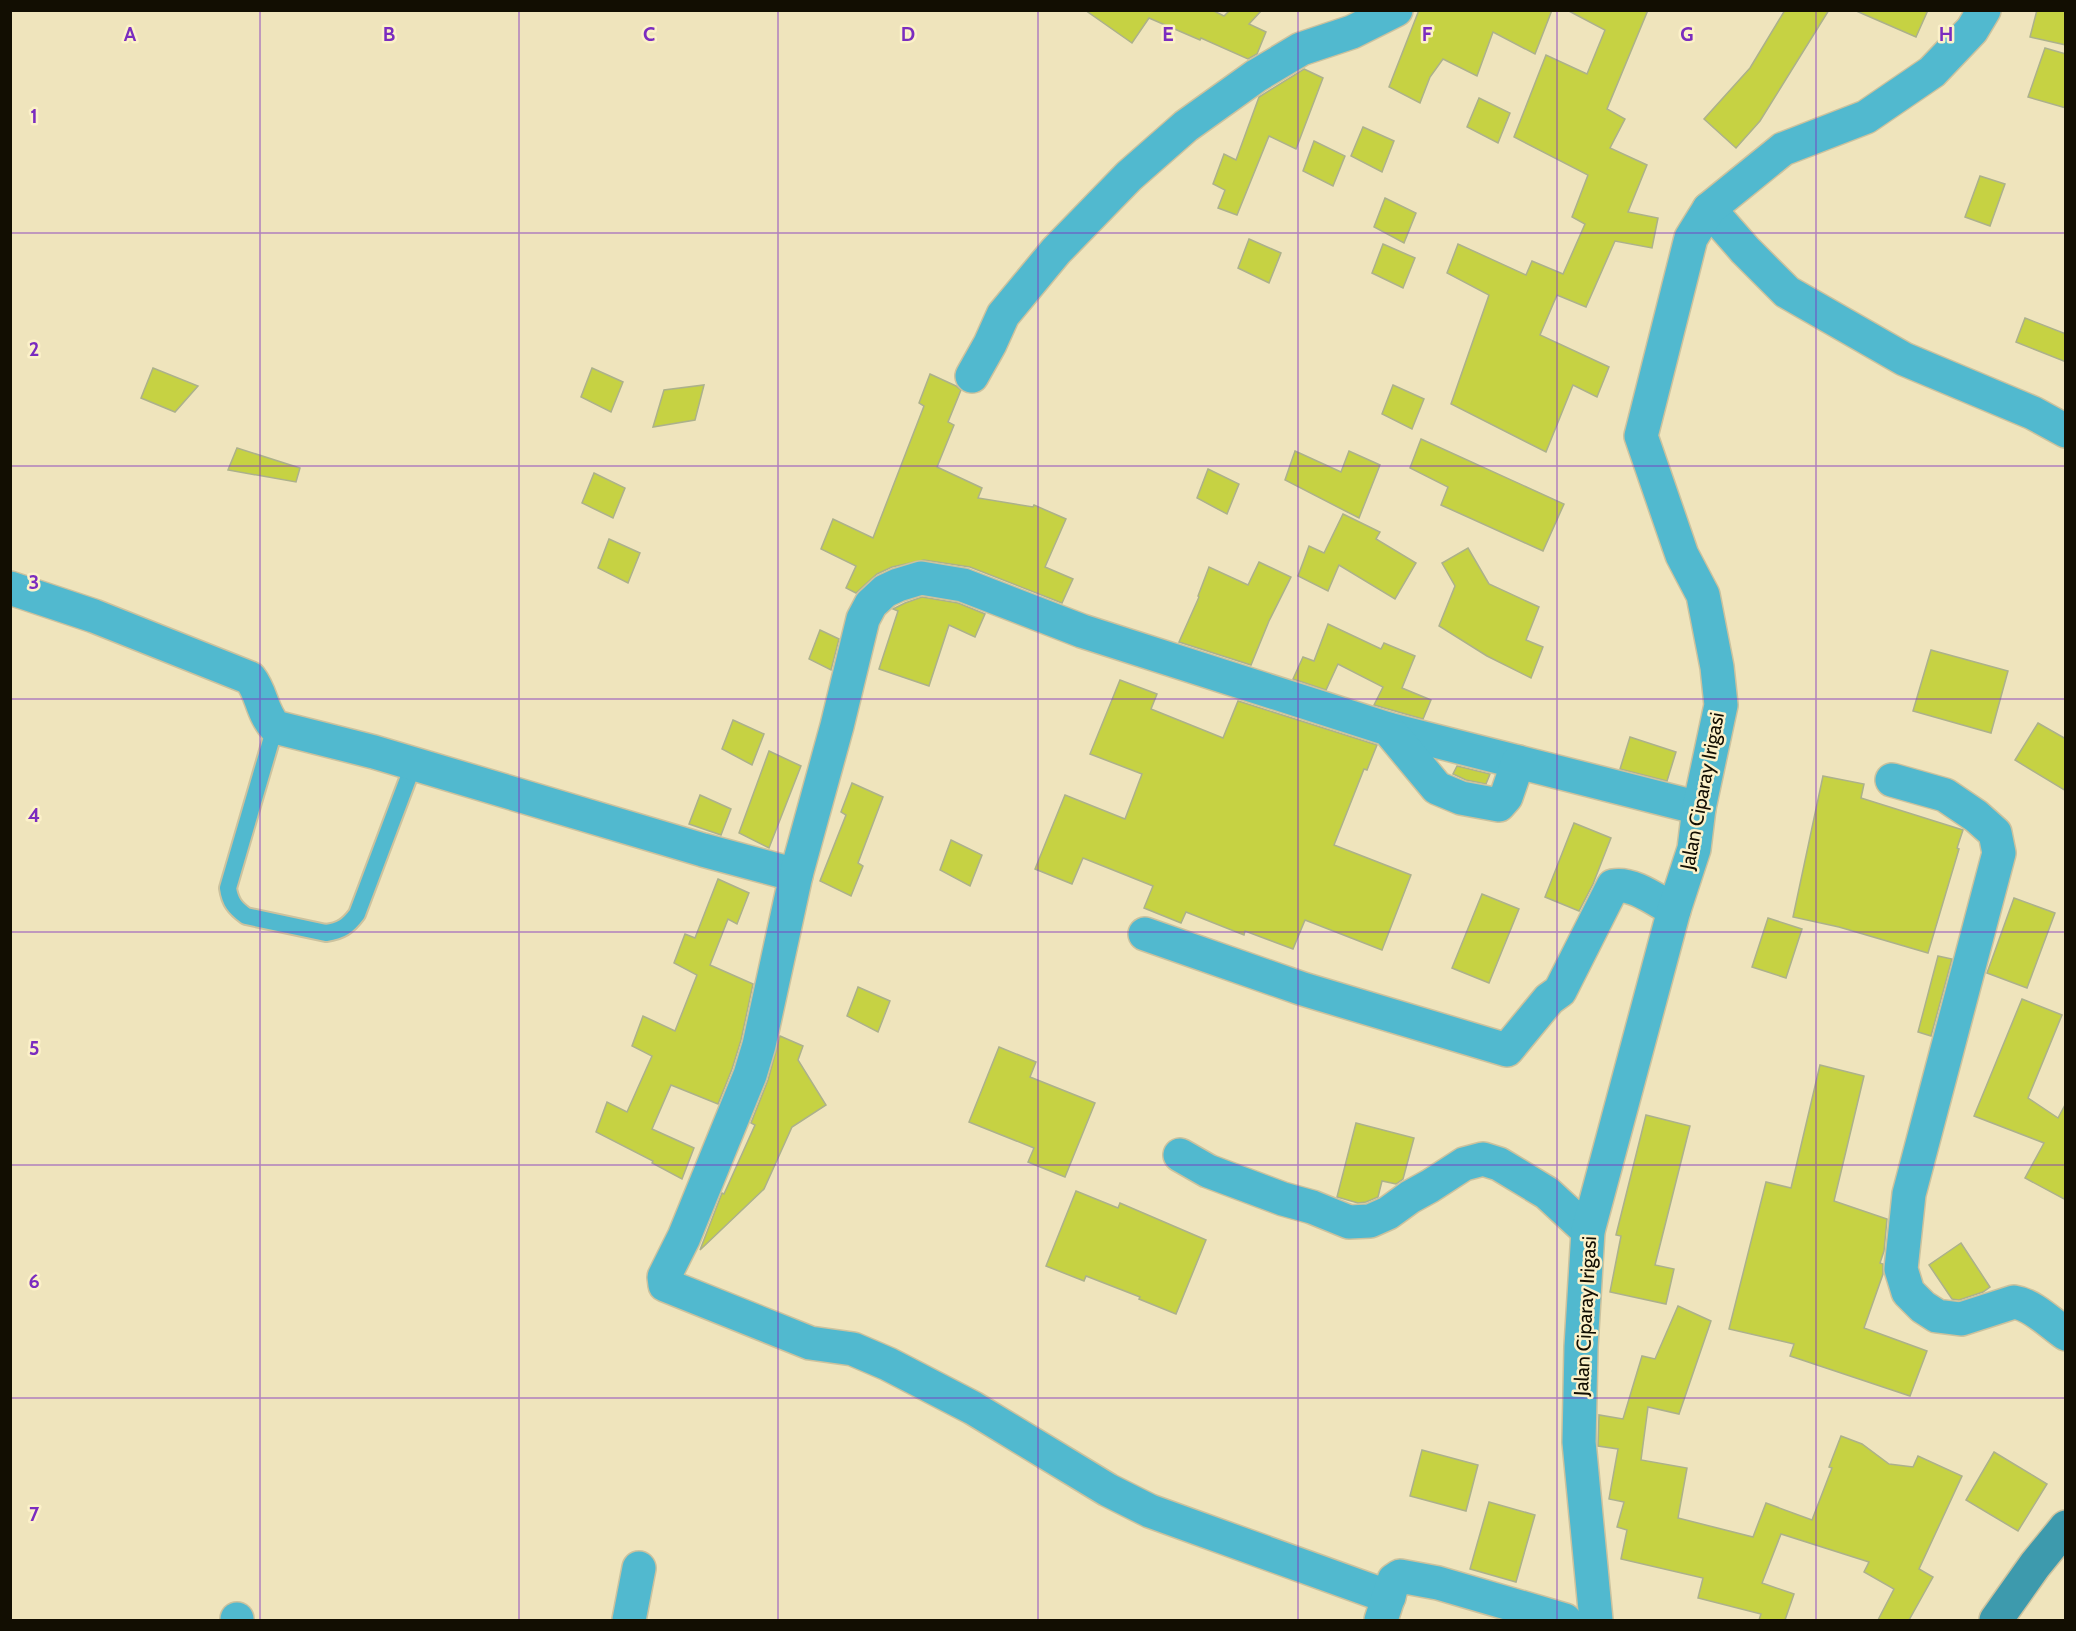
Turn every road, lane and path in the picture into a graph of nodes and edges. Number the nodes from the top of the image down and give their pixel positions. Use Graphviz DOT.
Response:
graph roads {
  1 [pos="1396,10"];
  2 [pos="1984,10"];
  3 [pos="1709,209"];
  4 [pos="972,376"];
  5 [pos="2066,431"];
  6 [pos="10,588"];
  7 [pos="275,727"];
  8 [pos="1388,729"];
  9 [pos="1518,762"];
  10 [pos="414,764"];
  11 [pos="1892,780"];
  12 [pos="1699,808"];
  13 [pos="796,875"];
  14 [pos="1674,910"];
  15 [pos="1145,934"];
  16 [pos="1180,1155"];
  17 [pos="1582,1225"];
  18 [pos="2066,1334"];
  19 [pos="2066,1527"];
  20 [pos="639,1568"];
  21 [pos="1385,1609"];
  22 [pos="629,1620"];
  23 [pos="1565,1620"];
  24 [pos="1596,1620"];
  25 [pos="1996,1620"];
  1 -- 4 [label="street"];
  2 -- 3 [label="street, Jalan Ciparay Irigasi"];
  3 -- 5 [label="street"];
  3 -- 12 [label="street, Jalan Ciparay Irigasi"];
  6 -- 7 [label="street"];
  7 -- 10 [label="street"];
  7 -- 10 [label="lane"];
  8 -- 9 [label="street"];
  8 -- 9 [label="street"];
  8 -- 13 [label="street"];
  9 -- 12 [label="street"];
  10 -- 13 [label="street"];
  11 -- 18 [label="street"];
  12 -- 14 [label="street, Jalan Ciparay Irigasi"];
  13 -- 21 [label="street"];
  14 -- 15 [label="street"];
  14 -- 17 [label="street, Jalan Ciparay Irigasi"];
  16 -- 17 [label="street"];
  17 -- 24 [label="street, Jalan Ciparay Irigasi"];
  19 -- 25 [label="main road"];
  20 -- 22 [label="street"];
  21 -- 23 [label="street"];
}
